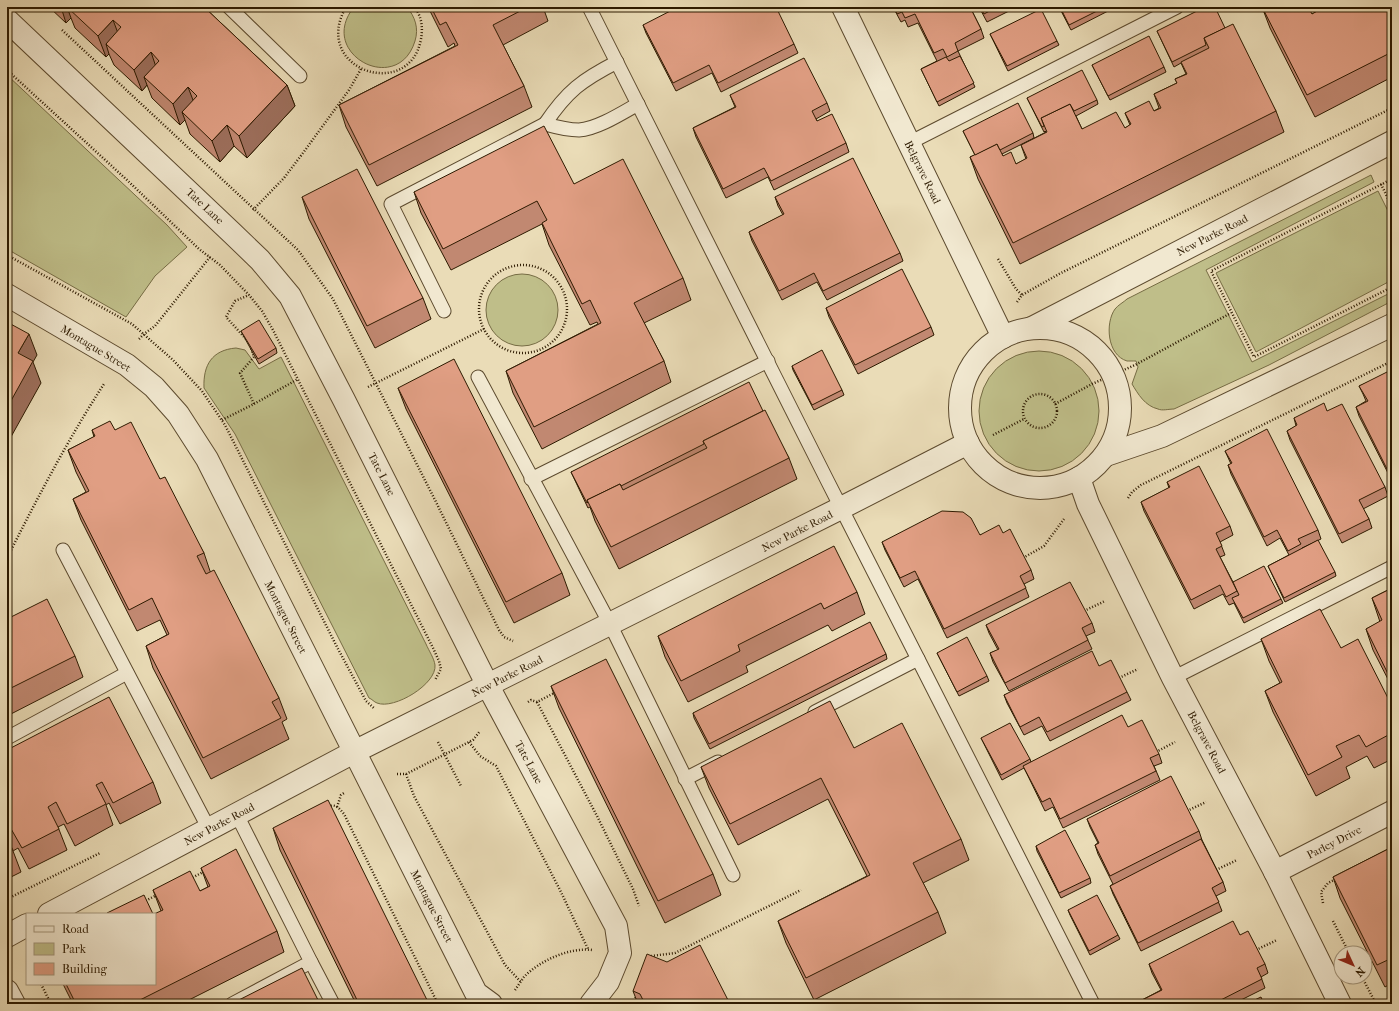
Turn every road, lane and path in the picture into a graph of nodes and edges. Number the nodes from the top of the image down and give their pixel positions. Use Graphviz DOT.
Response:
graph roads {
  1 [pos="229,7"];
  2 [pos="346,7"];
  3 [pos="414,7"];
  4 [pos="589,7"];
  5 [pos="843,7"];
  6 [pos="1177,7"];
  7 [pos="7,20"];
  8 [pos="617,62"];
  9 [pos="361,69"];
  10 [pos="7,70"];
  11 [pos="300,76"];
  12 [pos="638,104"];
  13 [pos="1392,108"];
  14 [pos="545,124"];
  15 [pos="1392,142"];
  16 [pos="909,143"];
  17 [pos="1392,179"];
  18 [pos="1378,180"];
  19 [pos="1381,184"];
  20 [pos="1392,207"];
  21 [pos="249,214"];
  22 [pos="214,253"];
  23 [pos="7,254"];
  24 [pos="210,257"];
  25 [pos="1392,287"];
  26 [pos="7,295"];
  27 [pos="249,295"];
  28 [pos="444,311"];
  29 [pos="1231,312"];
  30 [pos="993,318"];
  31 [pos="1392,325"];
  32 [pos="1032,328"];
  33 [pos="484,329"];
  34 [pos="144,334"];
  35 [pos="1003,337"];
  36 [pos="119,360"];
  37 [pos="768,361"];
  38 [pos="1392,361"];
  39 [pos="1113,375"];
  40 [pos="478,377"];
  41 [pos="298,379"];
  42 [pos="375,384"];
  43 [pos="254,404"];
  44 [pos="1055,404"];
  45 [pos="1025,418"];
  46 [pos="222,420"];
  47 [pos="992,435"];
  48 [pos="968,443"];
  49 [pos="1106,455"];
  50 [pos="1079,478"];
  51 [pos="531,479"];
  52 [pos="1128,498"];
  53 [pos="841,508"];
  54 [pos="1057,530"];
  55 [pos="63,550"];
  56 [pos="7,558"];
  57 [pos="1023,558"];
  58 [pos="1392,567"];
  59 [pos="1106,600"];
  60 [pos="1084,611"];
  61 [pos="610,624"];
  62 [pos="918,659"];
  63 [pos="1140,668"];
  64 [pos="127,673"];
  65 [pos="1119,678"];
  66 [pos="1173,678"];
  67 [pos="432,684"];
  68 [pos="488,686"];
  69 [pos="558,691"];
  70 [pos="376,710"];
  71 [pos="504,714"];
  72 [pos="805,717"];
  73 [pos="7,738"];
  74 [pos="1178,741"];
  75 [pos="469,742"];
  76 [pos="354,752"];
  77 [pos="1156,752"];
  78 [pos="728,757"];
  79 [pos="406,774"];
  80 [pos="368,779"];
  81 [pos="685,779"];
  82 [pos="1208,801"];
  83 [pos="326,808"];
  84 [pos="1187,811"];
  85 [pos="1392,812"];
  86 [pos="237,815"];
  87 [pos="209,829"];
  88 [pos="210,869"];
  89 [pos="1275,872"];
  90 [pos="734,875"];
  91 [pos="1342,876"];
  92 [pos="189,879"];
  93 [pos="161,893"];
  94 [pos="140,904"];
  95 [pos="1324,904"];
  96 [pos="51,913"];
  97 [pos="1331,918"];
  98 [pos="26,926"];
  99 [pos="7,936"];
  100 [pos="1345,945"];
  101 [pos="588,949"];
  102 [pos="311,962"];
  103 [pos="521,982"];
  104 [pos="42,985"];
  105 [pos="1366,985"];
  106 [pos="7,991"];
  107 [pos="14,1004"];
  108 [pos="51,1004"];
  109 [pos="232,1004"];
  110 [pos="333,1004"];
  111 [pos="438,1004"];
  112 [pos="491,1004"];
  113 [pos="591,1004"];
  114 [pos="1093,1004"];
  115 [pos="1340,1004"];
  116 [pos="1376,1004"];
  1 -- 11 [label="lane"];
  2 -- 9 [label="path"];
  3 -- 9 [label="path"];
  4 -- 8 [label="lane"];
  5 -- 16 [label="street, Belgrave Road"];
  6 -- 16 [label="lane"];
  7 -- 68 [label="street, Tate Lane"];
  8 -- 12 [label="lane"];
  8 -- 14 [label="lane"];
  9 -- 21 [label="path"];
  10 -- 24 [label="path"];
  12 -- 14 [label="lane"];
  12 -- 37 [label="lane"];
  13 -- 30 [label="path"];
  14 -- 28 [label="lane"];
  15 -- 32 [label="street, New Parke Road"];
  16 -- 30 [label="street, Belgrave Road"];
  17 -- 19 [label="path"];
  18 -- 19 [label="path"];
  19 -- 20 [label="path"];
  19 -- 29 [label="path"];
  22 -- 24 [label="path"];
  23 -- 34 [label="path"];
  24 -- 27 [label="path"];
  24 -- 34 [label="path"];
  25 -- 29 [label="path"];
  26 -- 36 [label="street, Montague Street"];
  27 -- 41 [label="path"];
  27 -- 43 [label="path"];
  29 -- 39 [label="path"];
  30 -- 35 [label="street, Belgrave Road"];
  31 -- 49 [label="street"];
  32 -- 35 [label="street"];
  32 -- 39 [label="street"];
  33 -- 33 [label="path"];
  33 -- 42 [label="path"];
  34 -- 36 [label="path"];
  34 -- 46 [label="path"];
  35 -- 48 [label="street"];
  36 -- 56 [label="path"];
  36 -- 76 [label="street, Montague Street"];
  37 -- 51 [label="lane"];
  37 -- 53 [label="lane"];
  38 -- 52 [label="path"];
  39 -- 44 [label="path"];
  39 -- 49 [label="street"];
  40 -- 51 [label="lane"];
  41 -- 43 [label="path"];
  41 -- 67 [label="path"];
  43 -- 46 [label="path"];
  44 -- 45 [label="path"];
  44 -- 45 [label="path"];
  45 -- 47 [label="path"];
  46 -- 70 [label="path"];
  48 -- 50 [label="street"];
  48 -- 53 [label="street, New Parke Road"];
  49 -- 50 [label="street"];
  50 -- 66 [label="street, Belgrave Road"];
  51 -- 61 [label="lane"];
  53 -- 61 [label="street, New Parke Road"];
  53 -- 62 [label="lane"];
  54 -- 57 [label="path"];
  55 -- 64 [label="lane"];
  58 -- 66 [label="lane"];
  59 -- 60 [label="path"];
  61 -- 68 [label="street, New Parke Road"];
  61 -- 81 [label="lane"];
  62 -- 72 [label="lane"];
  62 -- 114 [label="lane"];
  63 -- 65 [label="path"];
  64 -- 73 [label="lane"];
  64 -- 87 [label="lane"];
  66 -- 89 [label="street, Belgrave Road"];
  68 -- 71 [label="street, Tate Lane"];
  68 -- 76 [label="street, New Parke Road"];
  69 -- 71 [label="path"];
  71 -- 75 [label="path"];
  71 -- 113 [label="street, Tate Lane"];
  74 -- 77 [label="path"];
  75 -- 79 [label="path"];
  75 -- 101 [label="path"];
  76 -- 80 [label="street, Montague Street"];
  76 -- 86 [label="street, New Parke Road"];
  78 -- 81 [label="lane"];
  79 -- 80 [label="path"];
  79 -- 103 [label="path"];
  80 -- 112 [label="street, Montague Street"];
  81 -- 90 [label="lane"];
  82 -- 84 [label="path"];
  83 -- 111 [label="path"];
  85 -- 89 [label="street, Parley Drive"];
  86 -- 87 [label="street, New Parke Road"];
  86 -- 102 [label="lane"];
  87 -- 96 [label="street, New Parke Road"];
  88 -- 92 [label="path"];
  89 -- 115 [label="street, Belgrave Road"];
  91 -- 95 [label="path"];
  93 -- 94 [label="path"];
  97 -- 100 [label="path"];
  98 -- 99 [label="street"];
  102 -- 109 [label="lane"];
  102 -- 110 [label="lane"];
  104 -- 108 [label="path"];
  105 -- 116 [label="path"];
  106 -- 107 [label="street"];
}
